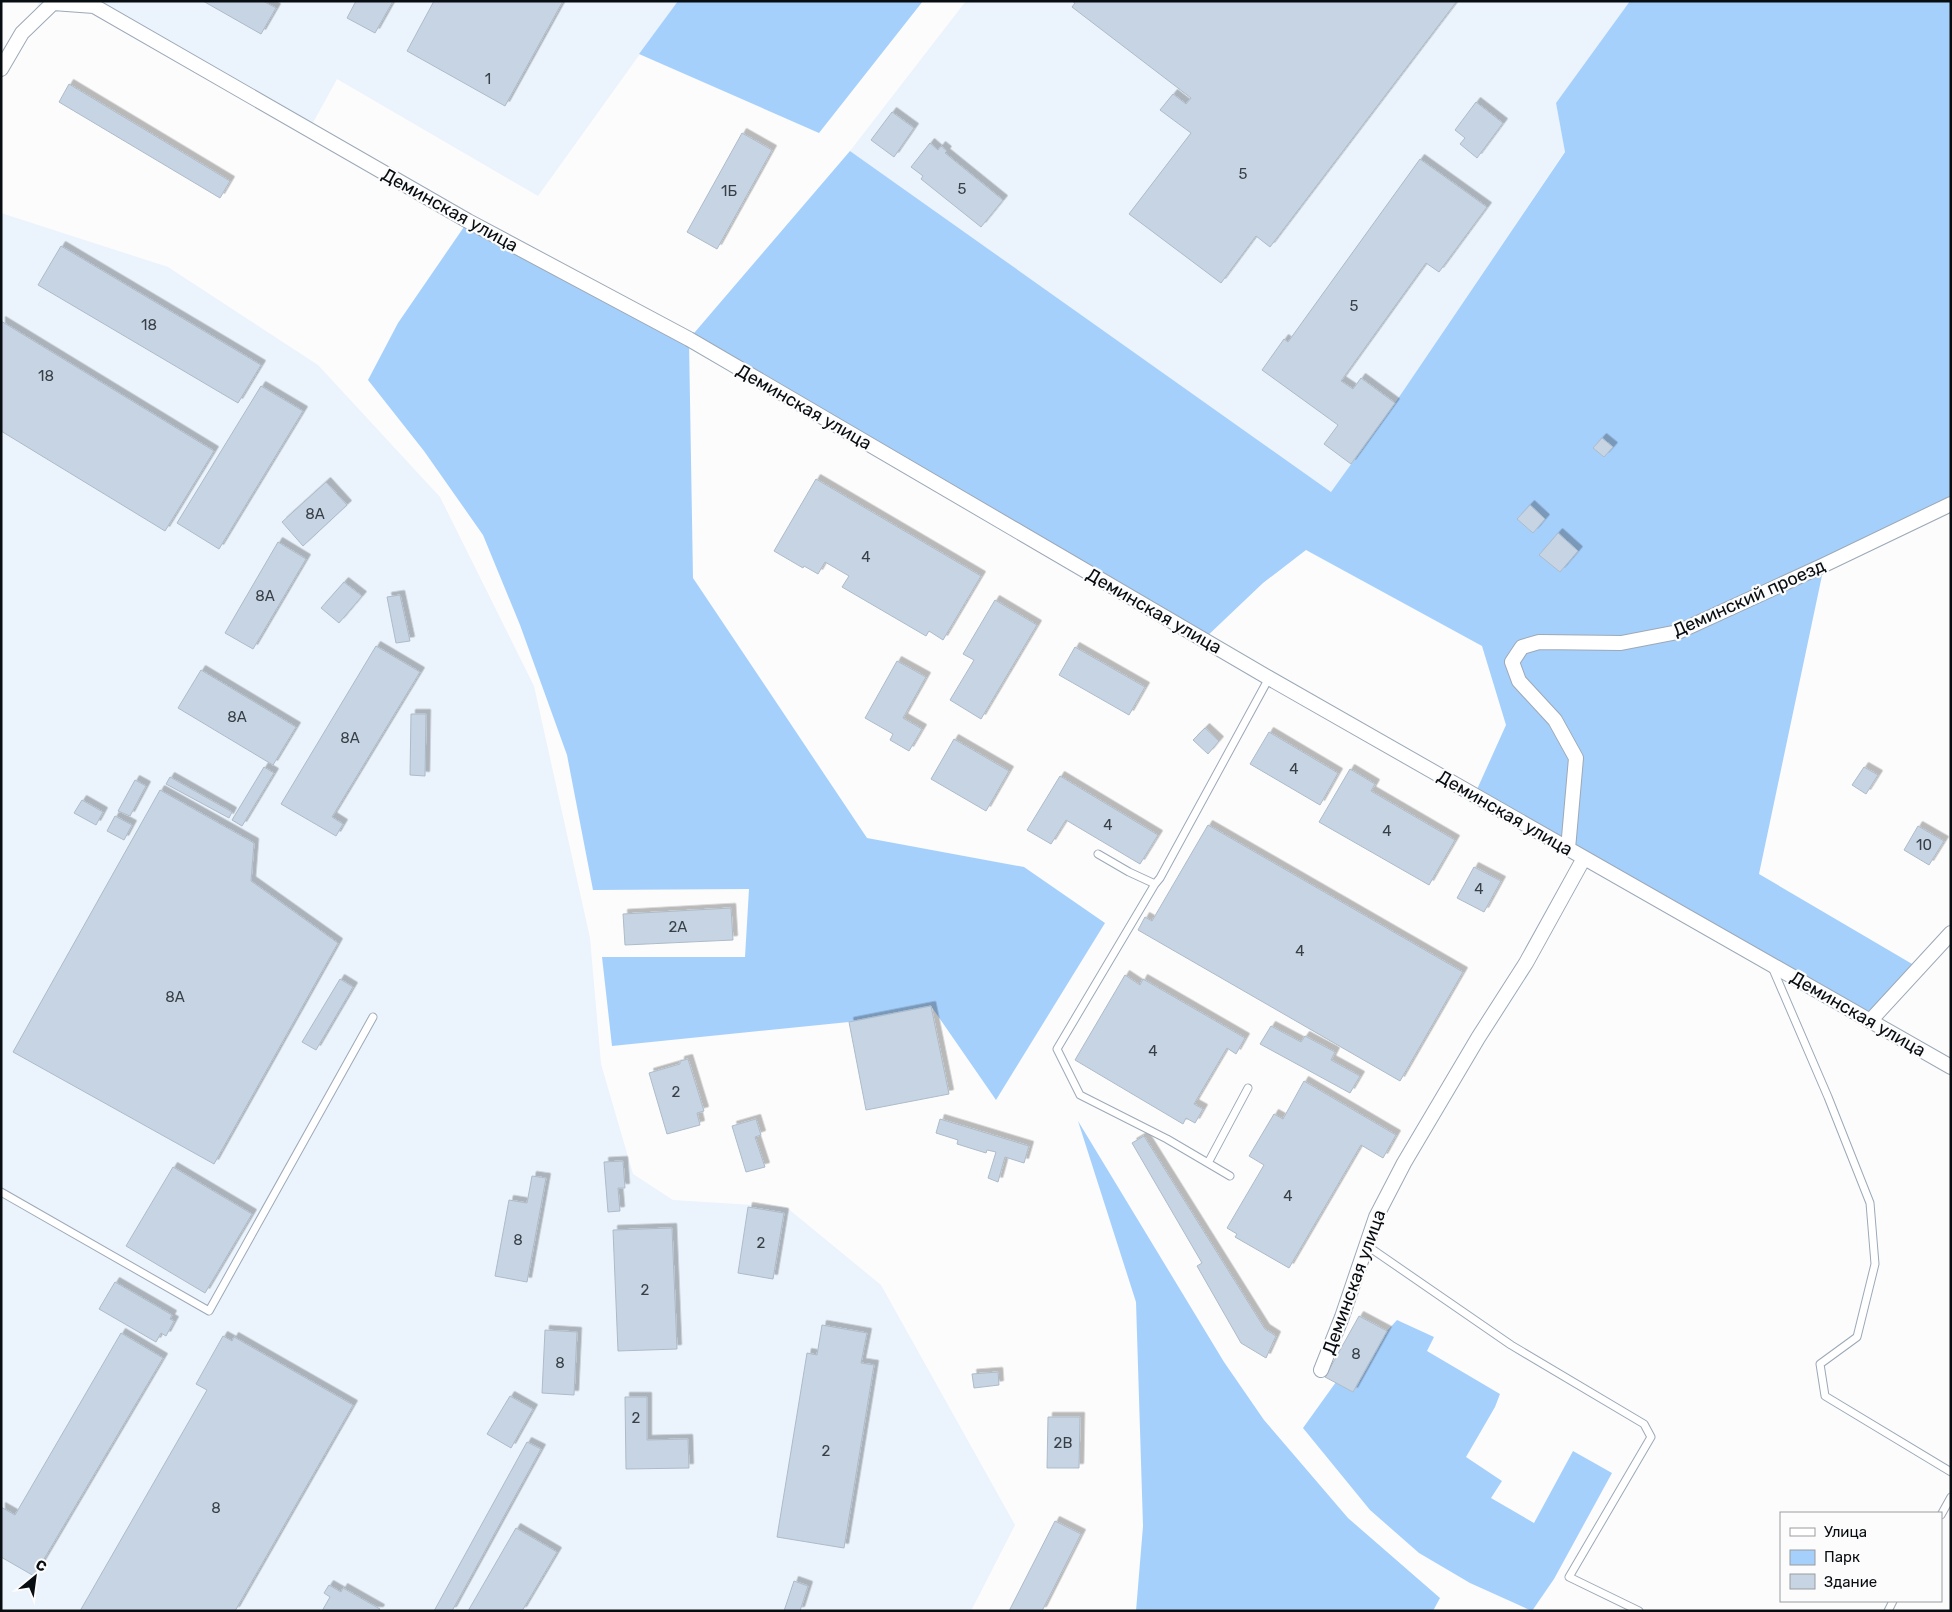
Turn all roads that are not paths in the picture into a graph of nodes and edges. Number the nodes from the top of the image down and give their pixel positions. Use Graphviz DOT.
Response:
graph roads {
  1 [pos="96,4"];
  2 [pos="1,69"];
  3 [pos="1951,504"];
  4 [pos="1269,678"];
  5 [pos="1568,849"];
  6 [pos="1098,854"];
  7 [pos="1584,858"];
  8 [pos="1155,884"];
  9 [pos="1951,934"];
  10 [pos="1770,964"];
  11 [pos="373,1017"];
  12 [pos="1870,1022"];
  13 [pos="1951,1066"];
  14 [pos="1248,1088"];
  15 [pos="1208,1163"];
  16 [pos="1230,1176"];
  17 [pos="1,1192"];
  18 [pos="1366,1245"];
  19 [pos="1321,1370"];
  20 [pos="1951,1472"];
  21 [pos="1951,1497"];
  22 [pos="1942,1513"];
  23 [pos="1639,1611"];
  1 -- 2 [label="street, Деминская улица"];
  1 -- 4 [label="street, Деминская улица"];
  3 -- 5 [label="street, Деминский проезд"];
  4 -- 5 [label="street, Деминская улица"];
  4 -- 8 [label="lane"];
  5 -- 7 [label="street, Деминская улица"];
  6 -- 8 [label="lane"];
  7 -- 10 [label="street, Деминская улица"];
  7 -- 18 [label="street, Деминская улица"];
  8 -- 15 [label="lane"];
  9 -- 12 [label="street"];
  10 -- 12 [label="street, Деминская улица"];
  10 -- 20 [label="lane"];
  11 -- 17 [label="lane"];
  12 -- 13 [label="street, Деминская улица"];
  14 -- 15 [label="lane"];
  15 -- 16 [label="lane"];
  18 -- 19 [label="street, Деминская улица"];
  18 -- 23 [label="lane"];
  21 -- 22 [label="lane"];
}
